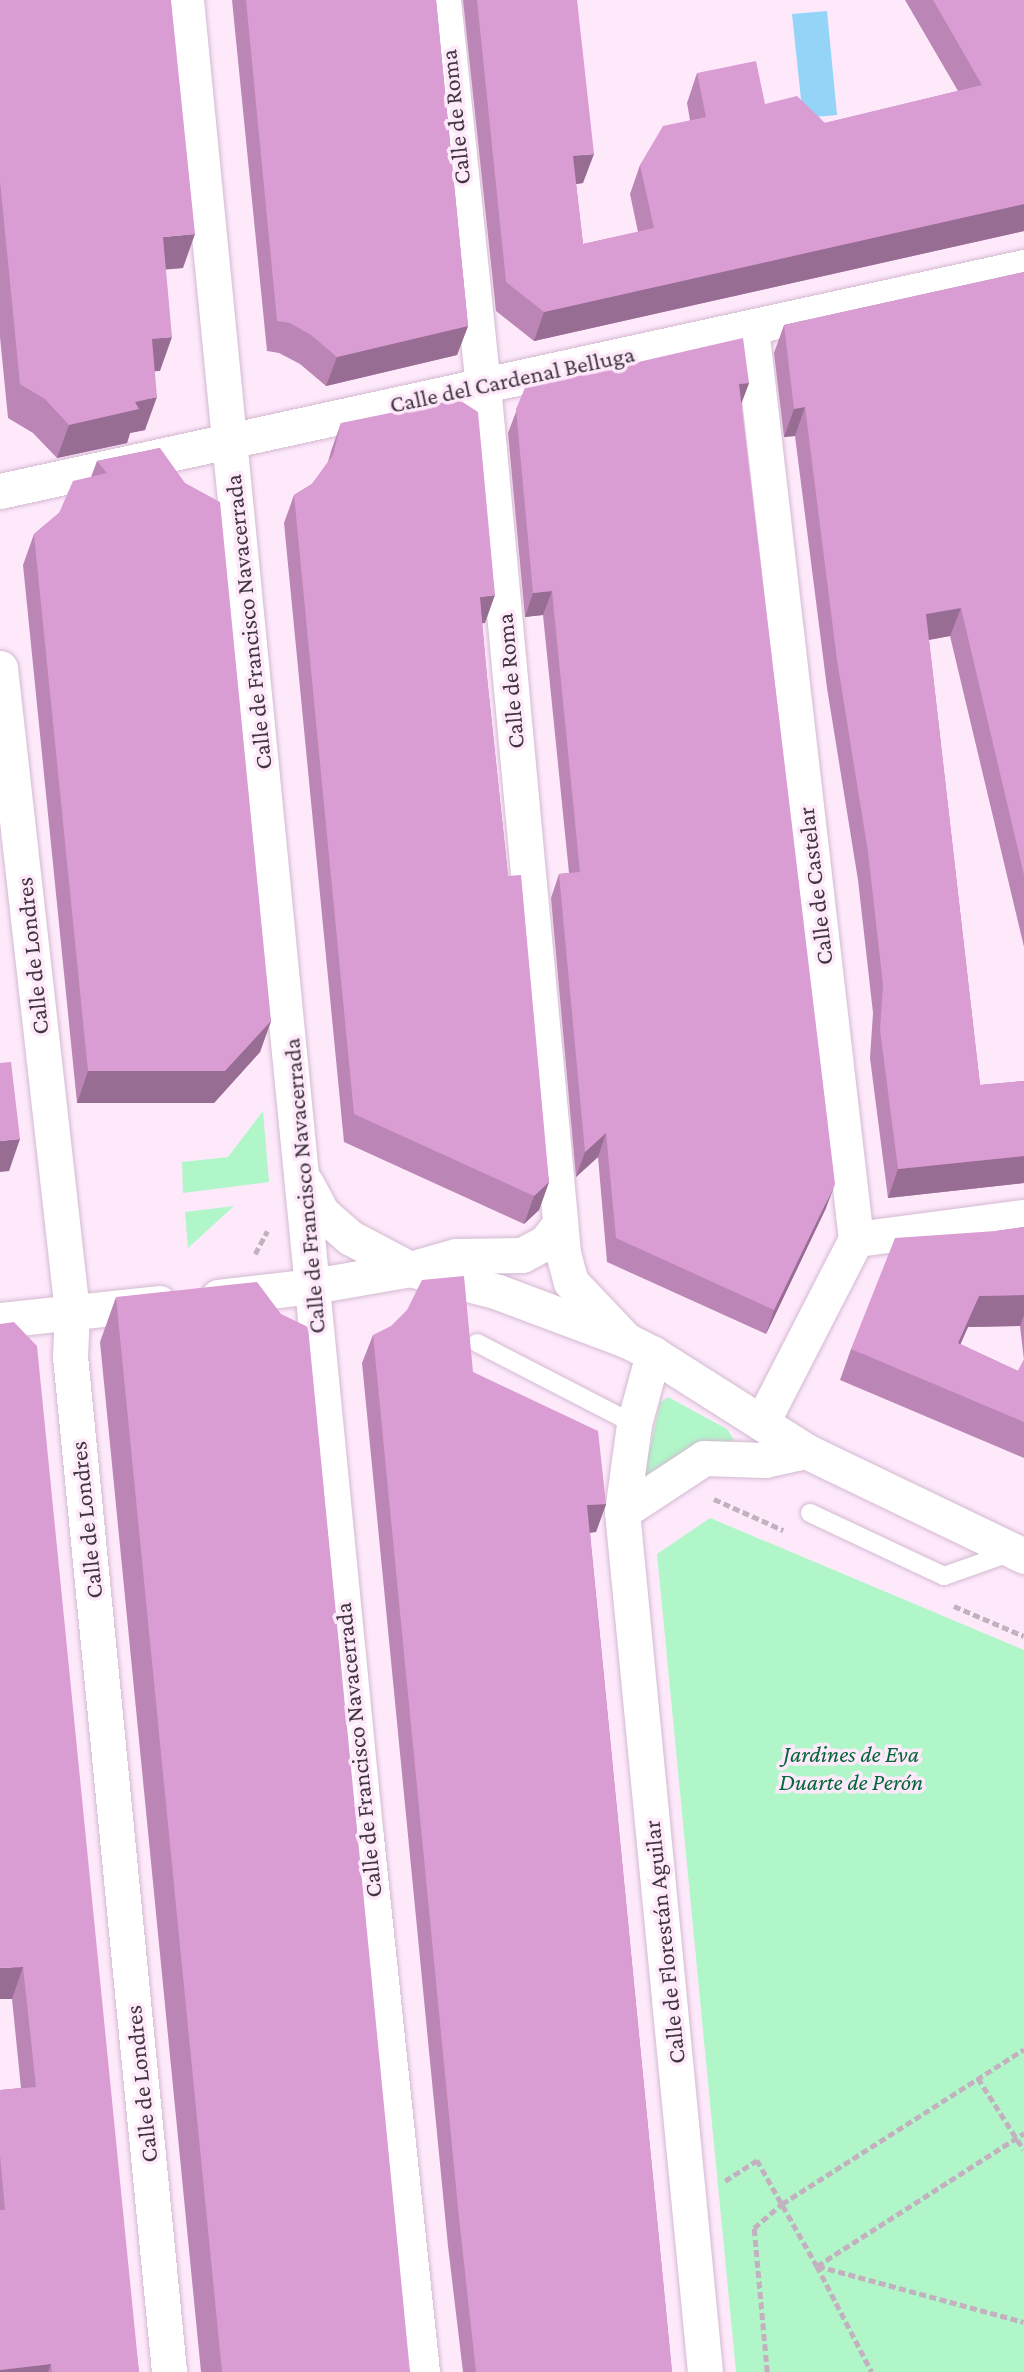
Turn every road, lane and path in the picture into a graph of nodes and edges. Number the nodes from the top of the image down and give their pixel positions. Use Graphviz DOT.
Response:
graph roads {
  1 [pos="186,0"];
  2 [pos="443,0"];
  3 [pos="1024,267"];
  4 [pos="751,328"];
  5 [pos="483,385"];
  6 [pos="229,438"];
  7 [pos="0,491"];
  8 [pos="0,668"];
  9 [pos="304,1180"];
  10 [pos="1024,1217"];
  11 [pos="560,1224"];
  12 [pos="856,1238"];
  13 [pos="410,1269"];
  14 [pos="313,1286"];
  15 [pos="72,1312"];
  16 [pos="0,1320"];
  17 [pos="477,1343"];
  18 [pos="640,1347"];
  19 [pos="762,1423"];
  20 [pos="634,1424"];
  21 [pos="806,1451"];
  22 [pos="622,1512"];
  23 [pos="810,1513"];
  24 [pos="1019,1553"];
  25 [pos="1024,2049"];
  26 [pos="978,2078"];
  27 [pos="1024,2133"];
  28 [pos="1017,2137"];
  29 [pos="1024,2150"];
  30 [pos="718,2185"];
  31 [pos="782,2204"];
  32 [pos="817,2266"];
  33 [pos="1024,2322"];
  34 [pos="169,2372"];
  35 [pos="422,2372"];
  36 [pos="705,2372"];
  37 [pos="767,2372"];
  38 [pos="872,2372"];
  1 -- 6 [label="street, Calle de Francisco Navacerrada"];
  2 -- 5 [label="street, Calle de Roma"];
  3 -- 4 [label="street, Calle del Cardenal Belluga"];
  4 -- 5 [label="street, Calle del Cardenal Belluga"];
  4 -- 12 [label="street, Calle de Castelar"];
  5 -- 6 [label="street, Calle del Cardenal Belluga"];
  5 -- 11 [label="street, Calle de Roma"];
  6 -- 7 [label="street, Calle del Cardenal Belluga"];
  6 -- 9 [label="street, Calle de Francisco Navacerrada"];
  8 -- 15 [label="street, Calle de Londres"];
  9 -- 13 [label="street"];
  9 -- 14 [label="street, Calle de Francisco Navacerrada"];
  10 -- 12 [label="street"];
  11 -- 13 [label="street"];
  11 -- 18 [label="street, Calle de Roma"];
  12 -- 19 [label="street"];
  13 -- 14 [label="street"];
  13 -- 18 [label="street"];
  14 -- 15 [label="street"];
  14 -- 35 [label="street, Calle de Francisco Navacerrada"];
  15 -- 16 [label="street"];
  15 -- 34 [label="street, Calle de Londres"];
  17 -- 20 [label="lane"];
  18 -- 19 [label="street"];
  18 -- 20 [label="street, Calle de Florestán Aguilar"];
  19 -- 21 [label="street"];
  20 -- 22 [label="street, Calle de Florestán Aguilar"];
  21 -- 22 [label="street"];
  21 -- 24 [label="street"];
  22 -- 36 [label="street, Calle de Florestán Aguilar"];
  23 -- 24 [label="lane"];
  25 -- 26 [label="path"];
  26 -- 28 [label="path"];
  26 -- 31 [label="path"];
  27 -- 28 [label="path"];
  28 -- 29 [label="path"];
  28 -- 32 [label="path"];
  30 -- 31 [label="path"];
  31 -- 32 [label="path"];
  31 -- 37 [label="path"];
  32 -- 33 [label="path"];
  32 -- 38 [label="path"];
}
